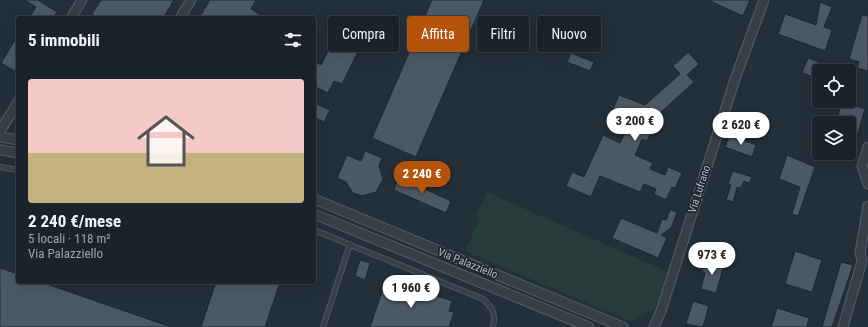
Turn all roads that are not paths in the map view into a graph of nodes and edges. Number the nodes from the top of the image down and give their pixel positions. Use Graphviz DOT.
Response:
graph roads {
  1 [pos="82,0"];
  2 [pos="191,0"];
  3 [pos="764,0"];
  4 [pos="73,16"];
  5 [pos="181,16"];
  6 [pos="16,105"];
  7 [pos="0,130"];
  8 [pos="0,137"];
  9 [pos="16,140"];
  10 [pos="868,147"];
  11 [pos="0,150"];
  12 [pos="16,153"];
  13 [pos="0,167"];
  14 [pos="16,170"];
  15 [pos="868,184"];
  16 [pos="316,200"];
  17 [pos="868,206"];
  18 [pos="316,215"];
  19 [pos="316,231"];
  20 [pos="350,244"];
  21 [pos="661,311"];
  22 [pos="323,327"];
  23 [pos="493,327"];
  24 [pos="589,327"];
  25 [pos="622,327"];
  26 [pos="654,327"];
  27 [pos="660,327"];
  28 [pos="844,327"];
  1 -- 4 [label="street"];
  2 -- 5 [label="street"];
  3 -- 21 [label="street, Via Lufrano"];
  6 -- 7 [label="street"];
  8 -- 9 [label="street"];
  10 -- 15 [label="street"];
  11 -- 12 [label="street"];
  13 -- 14 [label="lane"];
  16 -- 25 [label="street, Via Palazziello"];
  17 -- 28 [label="street"];
  18 -- 24 [label="street, Via Palazziello"];
  19 -- 20 [label="lane"];
  20 -- 22 [label="lane"];
  20 -- 23 [label="lane"];
  21 -- 26 [label="street, Via Lufrano"];
  21 -- 27 [label="street, Via Lufrano"];
}
